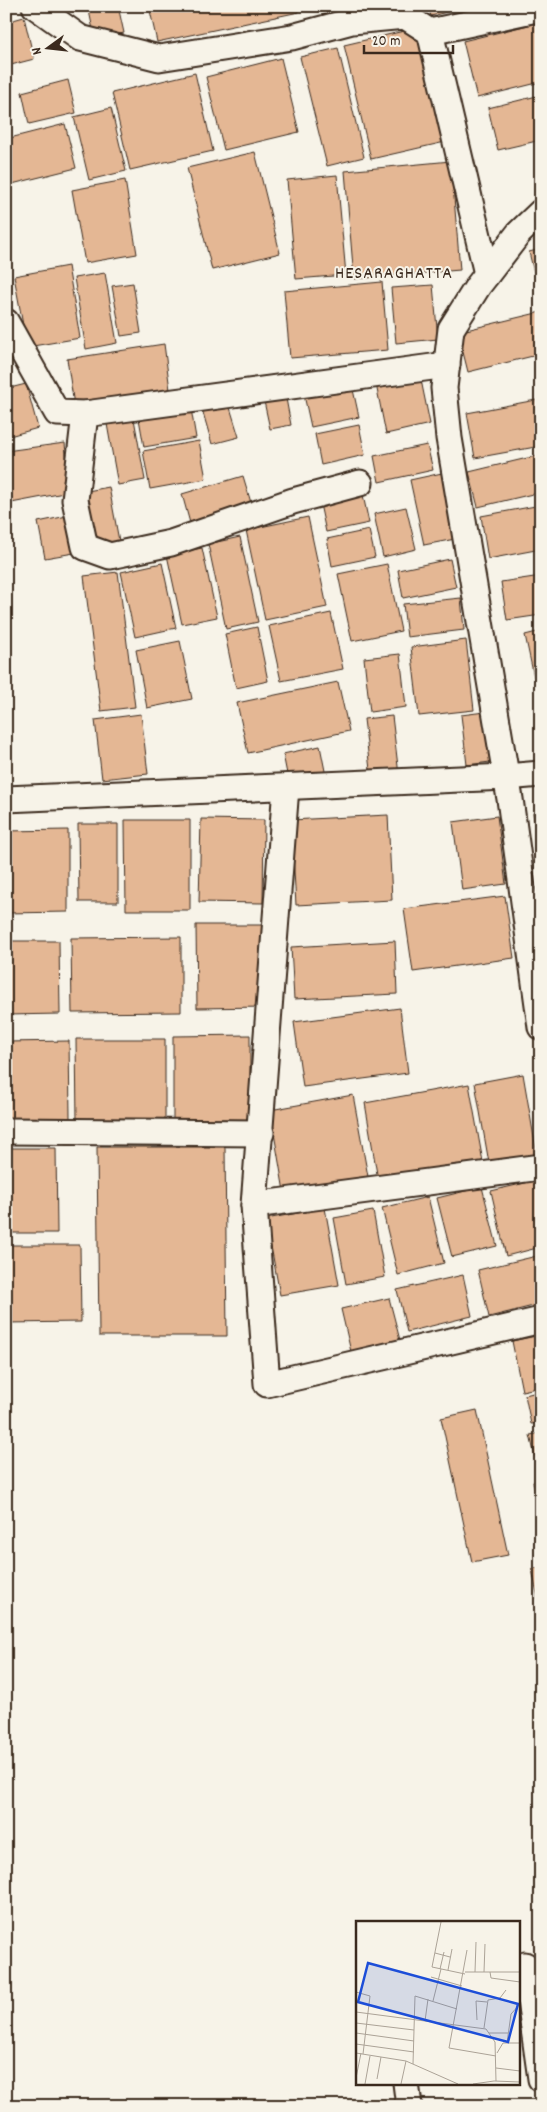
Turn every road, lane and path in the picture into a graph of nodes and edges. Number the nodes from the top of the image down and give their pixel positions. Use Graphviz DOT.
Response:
graph roads {
  1 [pos="35,6"];
  2 [pos="541,8"];
  3 [pos="430,32"];
  4 [pos="541,212"];
  5 [pos="487,274"];
  6 [pos="6,322"];
  7 [pos="447,365"];
  8 [pos="86,414"];
  9 [pos="360,483"];
  10 [pos="541,774"];
  11 [pos="506,777"];
  12 [pos="286,787"];
  13 [pos="6,799"];
  14 [pos="541,1027"];
  15 [pos="6,1131"];
  16 [pos="261,1133"];
  17 [pos="541,1166"];
  18 [pos="254,1205"];
  19 [pos="541,1320"];
  20 [pos="528,1964"];
  21 [pos="541,2079"];
  22 [pos="406,2084"];
  23 [pos="409,2106"];
  1 -- 3 [label="street"];
  2 -- 3 [label="street"];
  3 -- 5 [label="street"];
  4 -- 5 [label="street"];
  5 -- 7 [label="street"];
  6 -- 8 [label="street"];
  7 -- 8 [label="street"];
  7 -- 11 [label="street"];
  8 -- 9 [label="street"];
  10 -- 11 [label="street"];
  11 -- 12 [label="street"];
  11 -- 14 [label="street"];
  12 -- 13 [label="street"];
  12 -- 16 [label="street"];
  15 -- 16 [label="street"];
  16 -- 18 [label="street"];
  17 -- 18 [label="street"];
  18 -- 19 [label="street"];
  20 -- 21 [label="street"];
  22 -- 23 [label="street"];
}
